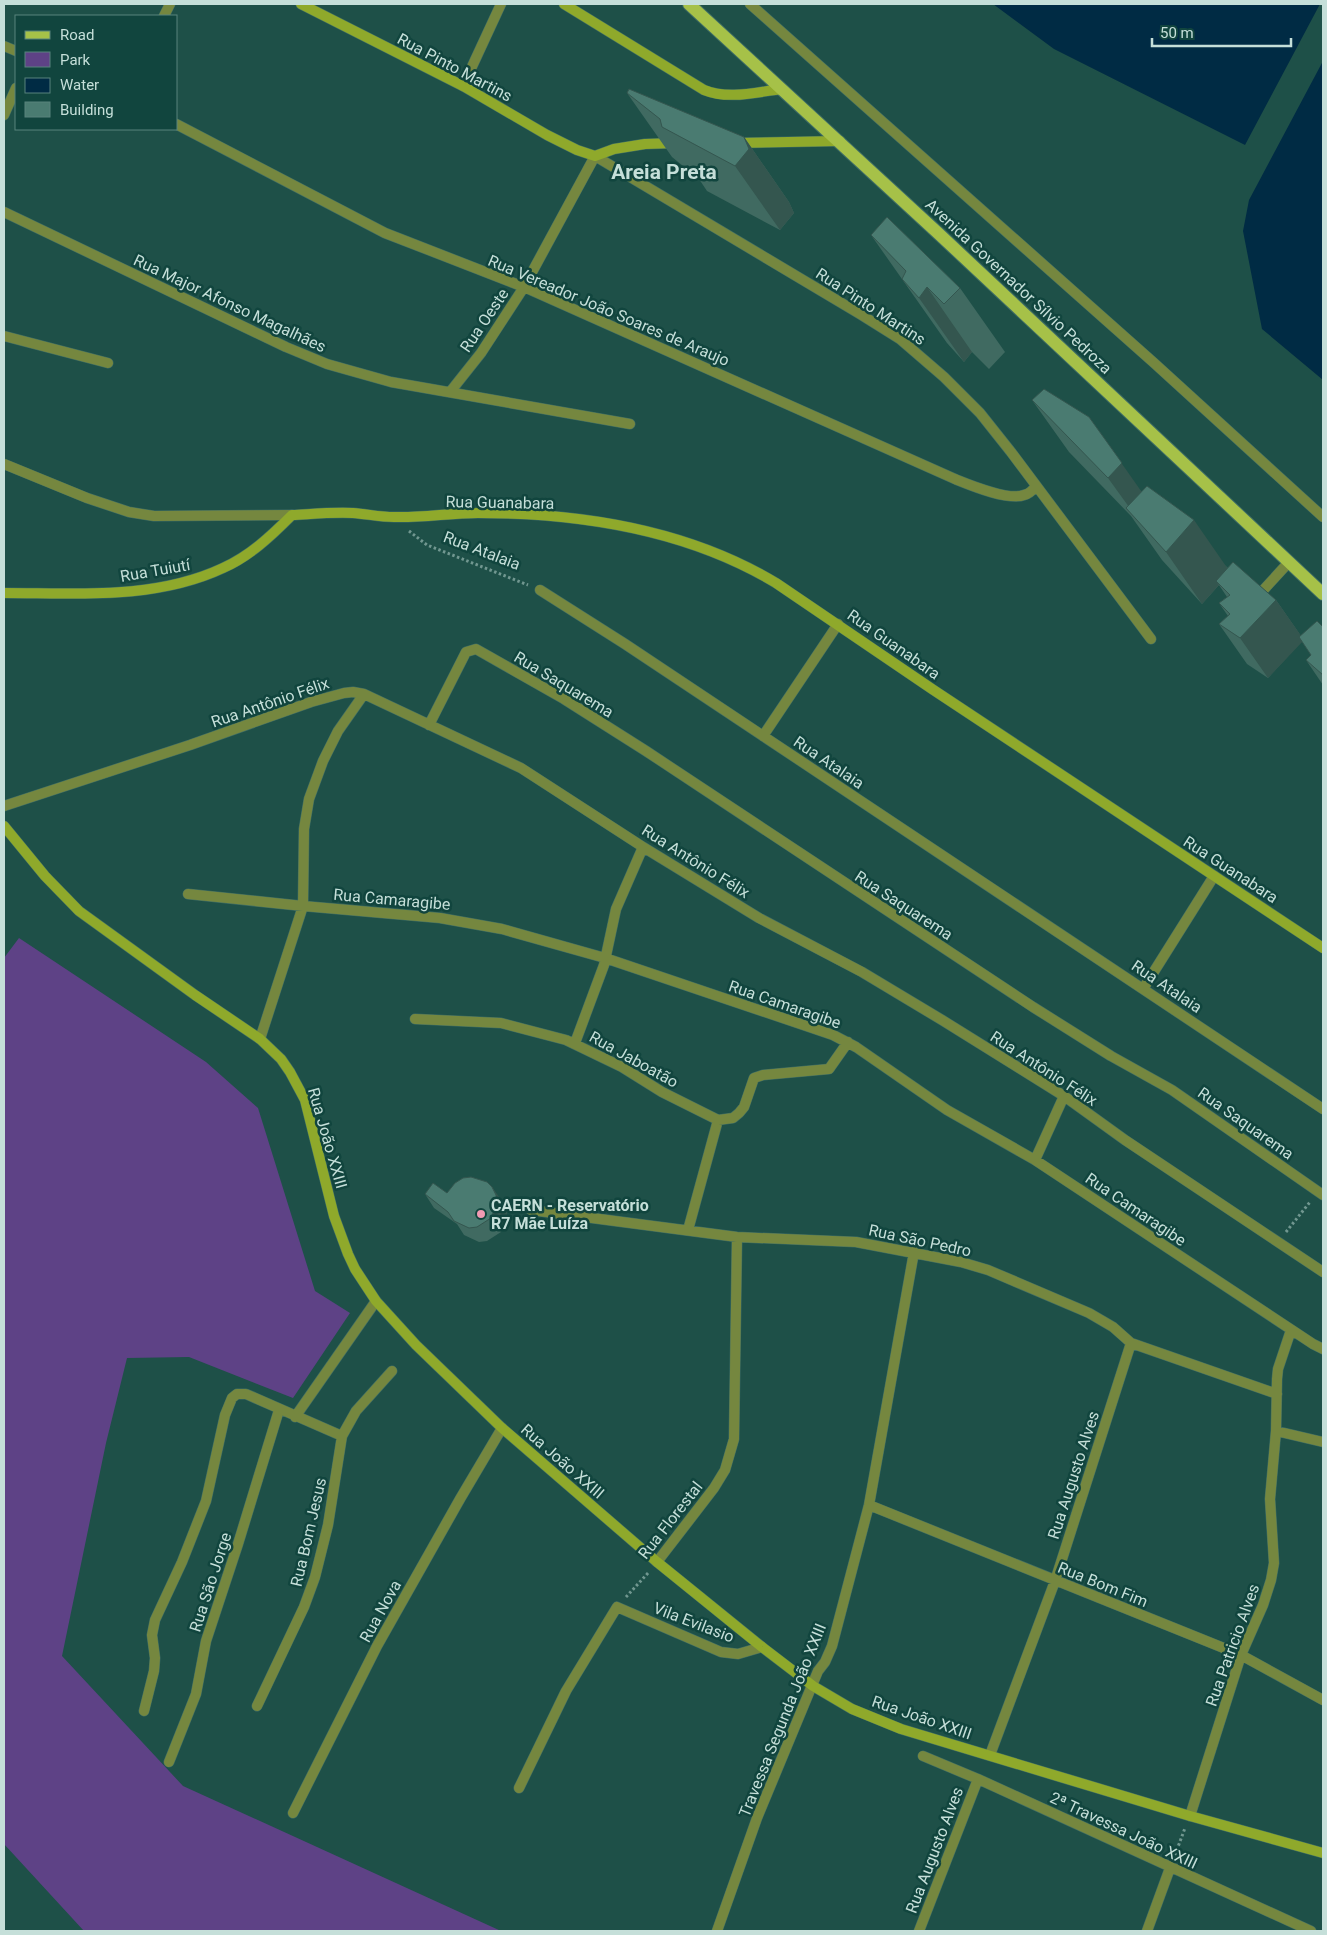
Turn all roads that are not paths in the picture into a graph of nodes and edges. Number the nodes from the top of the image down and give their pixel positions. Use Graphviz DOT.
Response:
graph roads {
  1 [pos="301,4"];
  2 [pos="501,4"];
  3 [pos="564,4"];
  4 [pos="690,4"];
  5 [pos="750,4"];
  6 [pos="463,86"];
  7 [pos="15,90"];
  8 [pos="782,90"];
  9 [pos="4,115"];
  10 [pos="178,125"];
  11 [pos="840,141"];
  12 [pos="682,143"];
  13 [pos="720,143"];
  14 [pos="594,156"];
  15 [pos="4,212"];
  16 [pos="524,287"];
  17 [pos="4,336"];
  18 [pos="108,363"];
  19 [pos="450,392"];
  20 [pos="630,424"];
  21 [pos="4,464"];
  22 [pos="1036,486"];
  23 [pos="292,516"];
  24 [pos="1323,517"];
  25 [pos="1289,562"];
  26 [pos="540,590"];
  27 [pos="4,593"];
  28 [pos="1323,594"];
  29 [pos="1248,605"];
  30 [pos="838,624"];
  31 [pos="1150,639"];
  32 [pos="364,694"];
  33 [pos="429,725"];
  34 [pos="763,736"];
  35 [pos="4,806"];
  36 [pos="4,826"];
  37 [pos="644,847"];
  38 [pos="1214,876"];
  39 [pos="188,894"];
  40 [pos="303,906"];
  41 [pos="1323,948"];
  42 [pos="605,958"];
  43 [pos="1143,989"];
  44 [pos="415,1019"];
  45 [pos="260,1039"];
  46 [pos="848,1042"];
  47 [pos="574,1043"];
  48 [pos="1064,1096"];
  49 [pos="1323,1109"];
  50 [pos="718,1120"];
  51 [pos="1035,1160"];
  52 [pos="1321,1193"];
  53 [pos="531,1210"];
  54 [pos="688,1230"];
  55 [pos="737,1237"];
  56 [pos="914,1252"];
  57 [pos="1323,1272"];
  58 [pos="376,1301"];
  59 [pos="1291,1330"];
  60 [pos="1131,1343"];
  61 [pos="1323,1349"];
  62 [pos="392,1371"];
  63 [pos="1277,1394"];
  64 [pos="280,1410"];
  65 [pos="296,1417"];
  66 [pos="502,1428"];
  67 [pos="1276,1431"];
  68 [pos="342,1436"];
  69 [pos="1323,1442"];
  70 [pos="869,1505"];
  71 [pos="657,1562"];
  72 [pos="1055,1581"];
  73 [pos="762,1647"];
  74 [pos="1241,1655"];
  75 [pos="812,1686"];
  76 [pos="1323,1700"];
  77 [pos="257,1706"];
  78 [pos="144,1711"];
  79 [pos="990,1755"];
  80 [pos="923,1756"];
  81 [pos="169,1762"];
  82 [pos="978,1779"];
  83 [pos="519,1788"];
  84 [pos="293,1813"];
  85 [pos="1190,1816"];
  86 [pos="1323,1854"];
  87 [pos="1170,1868"];
  88 [pos="717,1931"];
  89 [pos="918,1931"];
  90 [pos="1147,1931"];
  91 [pos="1311,1931"];
  1 -- 6 [label="main road, Rua Pinto Martins"];
  2 -- 6 [label="street"];
  3 -- 8 [label="main road"];
  4 -- 8 [label="main road, Avenida Governador Sílvio Pedroza"];
  5 -- 24 [label="street"];
  6 -- 14 [label="main road, Rua Pinto Martins"];
  7 -- 9 [label="street"];
  8 -- 11 [label="main road, Avenida Governador Sílvio Pedroza"];
  10 -- 16 [label="street, Rua Vereador João Soares de Araujo"];
  11 -- 13 [label="main road"];
  11 -- 25 [label="main road, Avenida Governador Sílvio Pedroza"];
  12 -- 14 [label="main road"];
  14 -- 16 [label="street, Rua Oeste"];
  14 -- 22 [label="street, Rua Pinto Martins"];
  15 -- 19 [label="street, Rua Major Afonso Magalhães"];
  16 -- 19 [label="street, Rua Oeste"];
  16 -- 22 [label="street, Rua Vereador João Soares de Araujo"];
  17 -- 18 [label="street"];
  19 -- 20 [label="street, Rua Major Afonso Magalhães"];
  21 -- 23 [label="street"];
  22 -- 31 [label="street, Rua Pinto Martins"];
  23 -- 27 [label="main road, Rua Tuiutí"];
  23 -- 30 [label="main road, Rua Guanabara"];
  25 -- 28 [label="main road, Avenida Governador Sílvio Pedroza"];
  25 -- 29 [label="street"];
  26 -- 34 [label="street, Rua Atalaia"];
  30 -- 34 [label="street"];
  30 -- 38 [label="main road, Rua Guanabara"];
  32 -- 33 [label="street, Rua Antônio Félix"];
  32 -- 35 [label="street, Rua Antônio Félix"];
  32 -- 40 [label="street"];
  33 -- 37 [label="street, Rua Antônio Félix"];
  33 -- 52 [label="street, Rua Saquarema"];
  34 -- 43 [label="street, Rua Atalaia"];
  36 -- 45 [label="main road, Rua João XXIII"];
  37 -- 42 [label="street"];
  37 -- 48 [label="street, Rua Antônio Félix"];
  38 -- 41 [label="main road, Rua Guanabara"];
  38 -- 43 [label="street"];
  39 -- 40 [label="street, Rua Camaragibe"];
  40 -- 42 [label="street, Rua Camaragibe"];
  40 -- 45 [label="street"];
  42 -- 46 [label="street, Rua Camaragibe"];
  42 -- 47 [label="street"];
  43 -- 49 [label="street, Rua Atalaia"];
  44 -- 47 [label="street, Rua Jaboatão"];
  45 -- 58 [label="main road, Rua João XXIII"];
  46 -- 50 [label="street"];
  46 -- 51 [label="street, Rua Camaragibe"];
  47 -- 50 [label="street, Rua Jaboatão"];
  48 -- 51 [label="street"];
  48 -- 57 [label="street, Rua Antônio Félix"];
  50 -- 54 [label="street"];
  51 -- 59 [label="street, Rua Camaragibe"];
  53 -- 54 [label="street, Rua São Pedro"];
  54 -- 55 [label="street, Rua São Pedro"];
  55 -- 56 [label="street, Rua São Pedro"];
  55 -- 71 [label="street, Rua Florestal"];
  56 -- 60 [label="street, Rua São Pedro"];
  56 -- 70 [label="street, Travessa Segunda João XXIII"];
  58 -- 65 [label="street"];
  58 -- 66 [label="main road, Rua João XXIII"];
  59 -- 61 [label="street, Rua Camaragibe"];
  59 -- 63 [label="street, Rua Patricio Alves"];
  60 -- 63 [label="street, Rua São Pedro"];
  60 -- 72 [label="street, Rua Augusto Alves"];
  62 -- 68 [label="street, Rua Bom Jesus"];
  63 -- 67 [label="street, Rua Patricio Alves"];
  64 -- 65 [label="street"];
  64 -- 78 [label="street"];
  64 -- 81 [label="street, Rua São Jorge"];
  65 -- 68 [label="street"];
  66 -- 71 [label="main road, Rua João XXIII"];
  66 -- 84 [label="street, Rua Nova"];
  67 -- 69 [label="street"];
  67 -- 74 [label="street, Rua Patricio Alves"];
  68 -- 77 [label="street, Rua Bom Jesus"];
  70 -- 72 [label="street, Rua Bom Fim"];
  70 -- 75 [label="street, Travessa Segunda João XXIII"];
  71 -- 73 [label="main road, Rua João XXIII"];
  72 -- 74 [label="street, Rua Bom Fim"];
  72 -- 79 [label="street, Rua Augusto Alves"];
  73 -- 75 [label="main road, Rua João XXIII"];
  73 -- 83 [label="street, Vila Evilasio"];
  74 -- 76 [label="street, Rua Bom Fim"];
  74 -- 85 [label="street, Rua Patricio Alves"];
  75 -- 79 [label="main road, Rua João XXIII"];
  75 -- 88 [label="street, Travessa Segunda João XXIII"];
  79 -- 85 [label="main road, Rua João XXIII"];
  80 -- 82 [label="street, 2ª Travessa João XXIII"];
  82 -- 87 [label="street, 2ª Travessa João XXIII"];
  82 -- 89 [label="street, Rua Augusto Alves"];
  85 -- 86 [label="main road, Rua João XXIII"];
  87 -- 90 [label="street"];
  87 -- 91 [label="street, 2ª Travessa João XXIII"];
}
